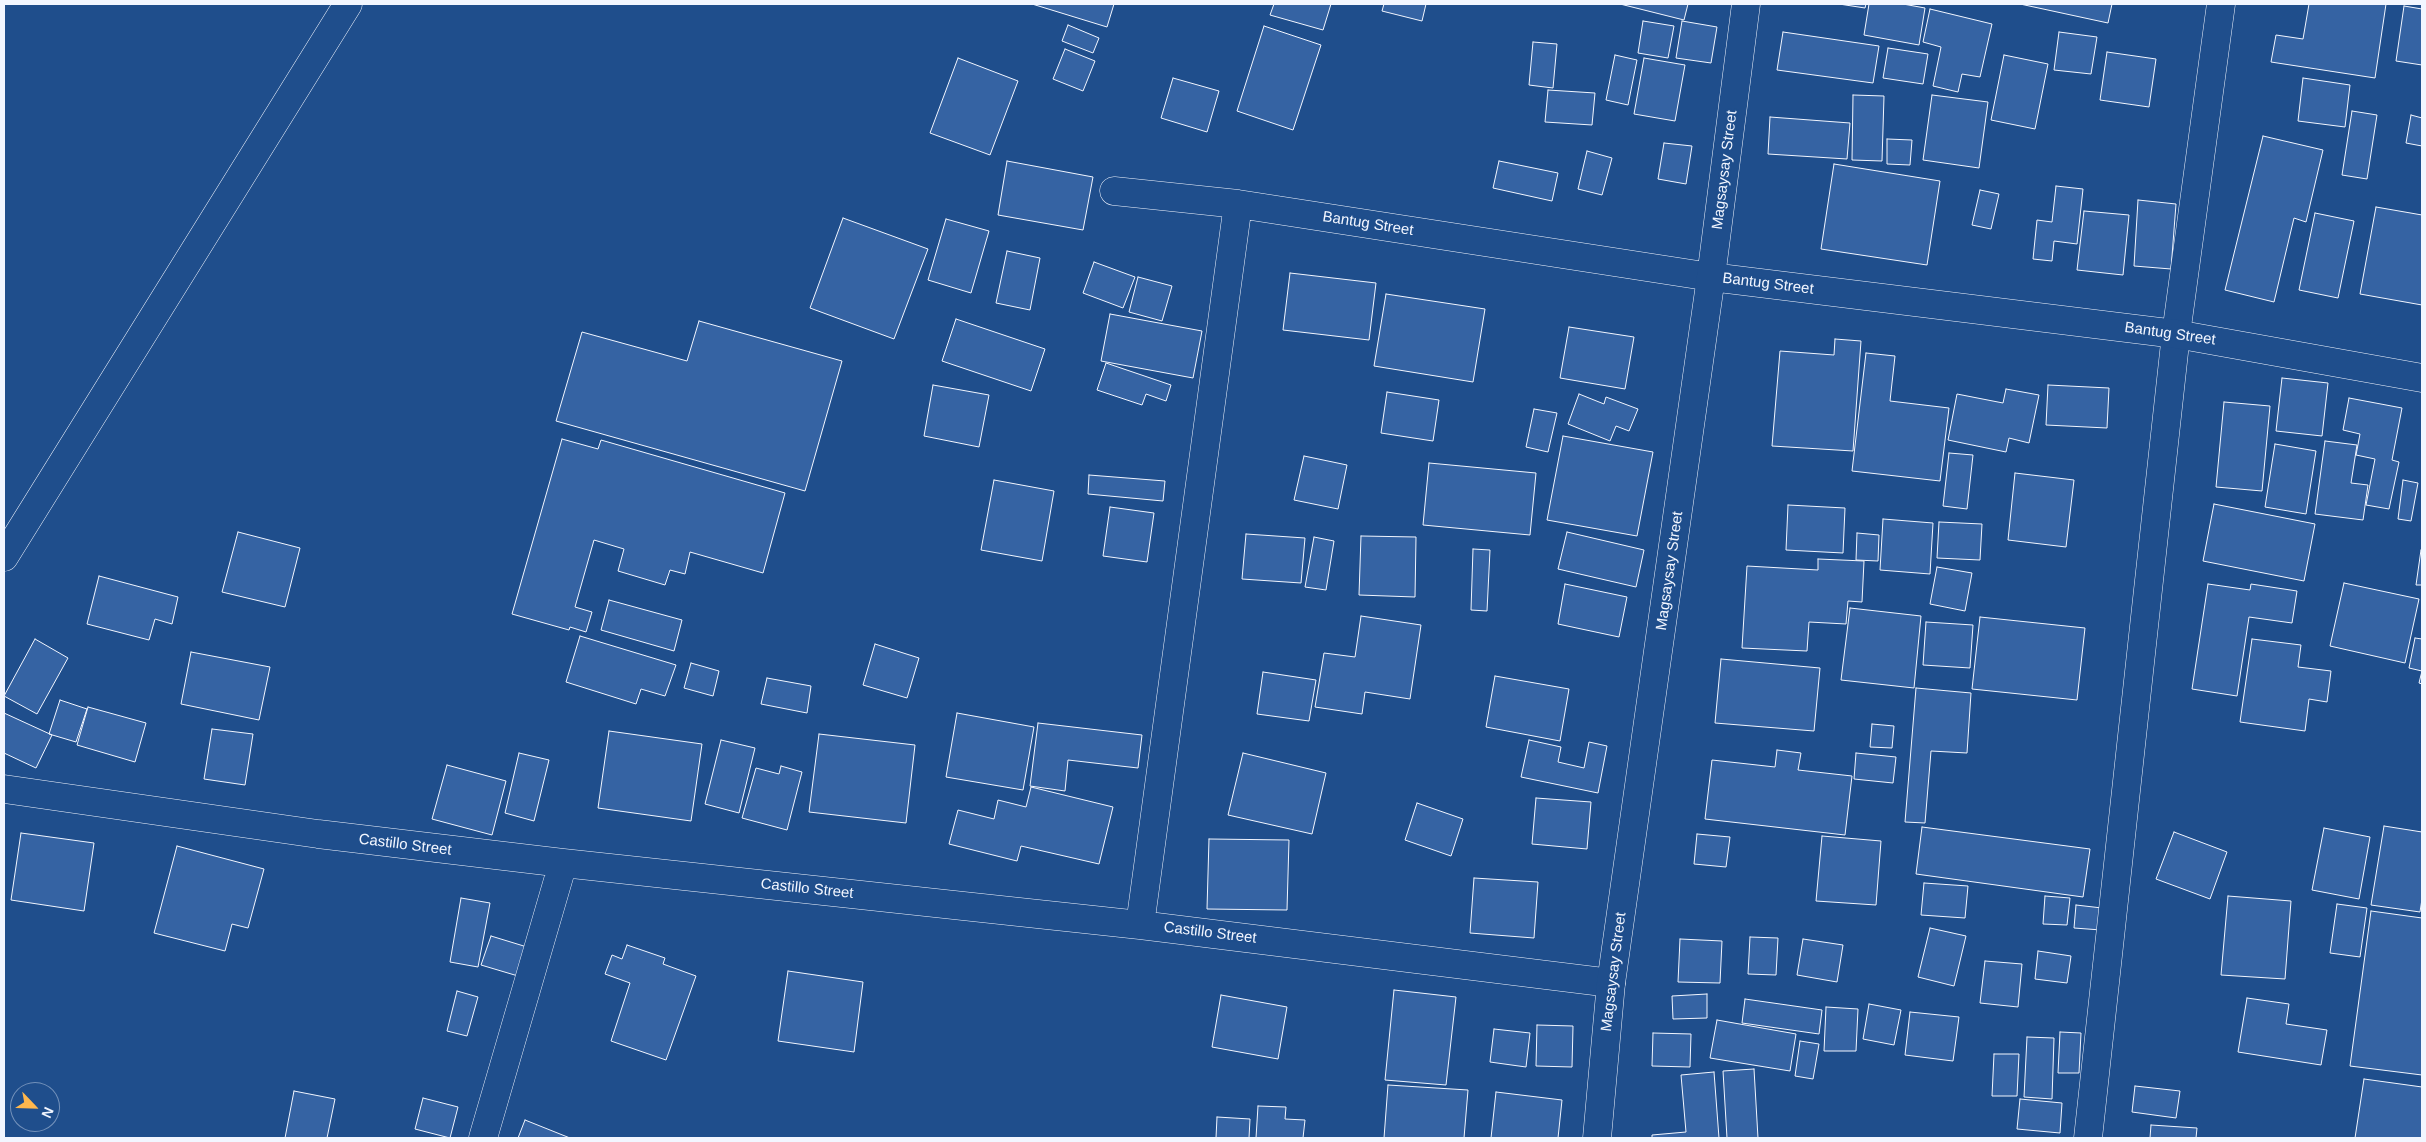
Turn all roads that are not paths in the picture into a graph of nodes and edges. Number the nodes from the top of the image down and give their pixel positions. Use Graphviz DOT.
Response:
graph roads {
  1 [pos="348,4"];
  2 [pos="1746,4"];
  3 [pos="2221,4"];
  4 [pos="1114,191"];
  5 [pos="1238,204"];
  6 [pos="1711,278"];
  7 [pos="2176,334"];
  8 [pos="2422,378"];
  9 [pos="4,557"];
  10 [pos="4,789"];
  11 [pos="563,864"];
  12 [pos="1140,925"];
  13 [pos="1611,983"];
  14 [pos="483,1138"];
  15 [pos="1597,1138"];
  16 [pos="2088,1138"];
  1 -- 9 [label="street"];
  2 -- 6 [label="street, Magsaysay Street"];
  3 -- 7 [label="street"];
  4 -- 5 [label="street, Bantug Street"];
  5 -- 6 [label="street, Bantug Street"];
  5 -- 12 [label="street"];
  6 -- 7 [label="street, Bantug Street"];
  6 -- 13 [label="street, Magsaysay Street"];
  7 -- 8 [label="street, Bantug Street"];
  7 -- 16 [label="street"];
  10 -- 11 [label="street, Castillo Street"];
  11 -- 12 [label="street, Castillo Street"];
  11 -- 14 [label="street"];
  12 -- 13 [label="street, Castillo Street"];
  13 -- 15 [label="street, Magsaysay Street"];
}
